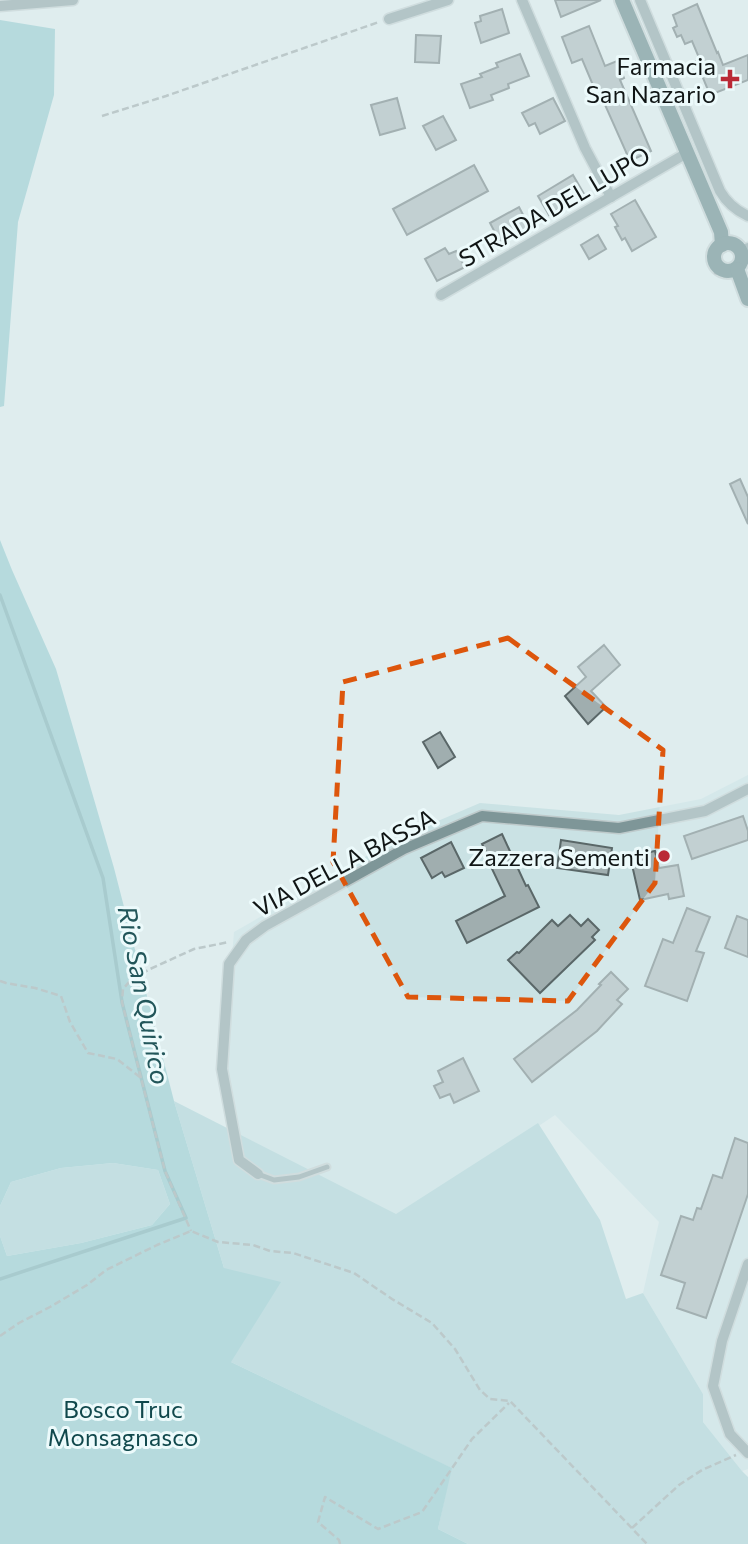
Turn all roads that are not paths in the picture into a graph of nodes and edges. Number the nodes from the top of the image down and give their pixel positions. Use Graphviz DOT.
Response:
graph roads {
  1 [pos="74,0"];
  2 [pos="448,0"];
  3 [pos="522,0"];
  4 [pos="622,0"];
  5 [pos="640,0"];
  6 [pos="0,6"];
  7 [pos="389,19"];
  8 [pos="687,153"];
  9 [pos="611,197"];
  10 [pos="748,216"];
  11 [pos="722,244"];
  12 [pos="745,250"];
  13 [pos="737,269"];
  14 [pos="441,295"];
  15 [pos="748,299"];
  16 [pos="748,789"];
  17 [pos="327,1167"];
  18 [pos="258,1174"];
  19 [pos="748,1264"];
  20 [pos="747,1452"];
  1 -- 6 [label="street"];
  2 -- 7 [label="street"];
  3 -- 9 [label="street"];
  4 -- 8 [label="street"];
  5 -- 10 [label="street"];
  8 -- 9 [label="street, STRADA DEL LUPO"];
  8 -- 11 [label="street"];
  9 -- 14 [label="street, STRADA DEL LUPO"];
  11 -- 12 [label="street"];
  11 -- 13 [label="street"];
  12 -- 13 [label="street"];
  13 -- 15 [label="street"];
  16 -- 18 [label="street, VIA DELLA BASSA"];
  17 -- 18 [label="lane"];
  19 -- 20 [label="street"];
}
